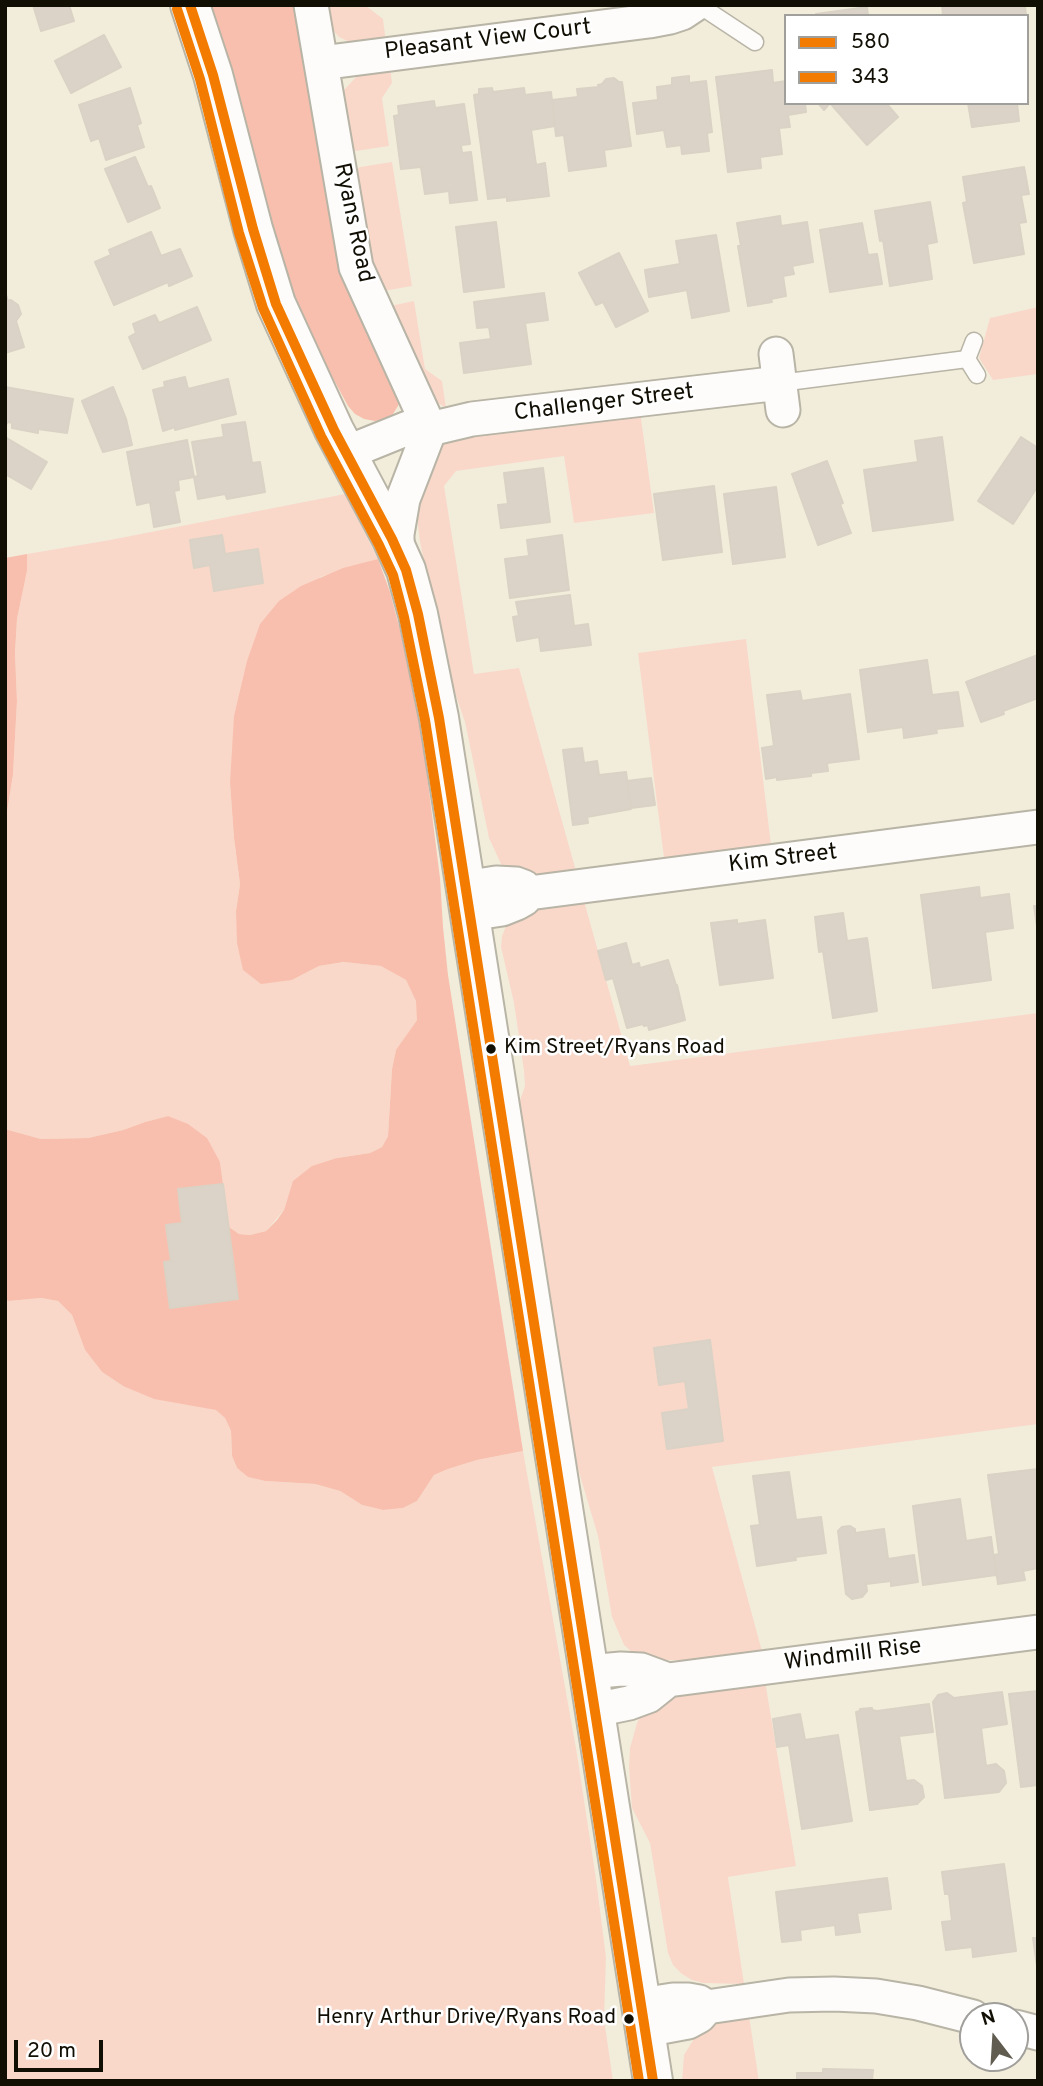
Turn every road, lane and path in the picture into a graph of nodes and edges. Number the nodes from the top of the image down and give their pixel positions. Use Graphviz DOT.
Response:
graph roads {
  1 [pos="190,5"];
  2 [pos="311,5"];
  3 [pos="697,5"];
  4 [pos="755,42"];
  5 [pos="321,63"];
  6 [pos="974,341"];
  7 [pos="967,359"];
  8 [pos="977,375"];
  9 [pos="779,383"];
  10 [pos="430,429"];
  11 [pos="352,463"];
  12 [pos="397,550"];
  13 [pos="1038,827"];
  14 [pos="467,901"];
  15 [pos="1038,1632"];
  16 [pos="589,1672"];
  17 [pos="668,1680"];
  18 [pos="595,1710"];
  19 [pos="959,2013"];
  20 [pos="643,2017"];
  21 [pos="653,2081"];
  1 -- 11 [label="main road"];
  2 -- 5 [label="street, Ryans Road"];
  3 -- 4 [label="lane"];
  3 -- 5 [label="street, Pleasant View Court"];
  5 -- 10 [label="street, Ryans Road"];
  6 -- 7 [label="lane"];
  7 -- 8 [label="lane"];
  7 -- 9 [label="lane, Challenger Street"];
  9 -- 10 [label="street, Challenger Street"];
  10 -- 11 [label="street, Challenger Street"];
  10 -- 12 [label="street"];
  11 -- 12 [label="main road"];
  12 -- 14 [label="main road"];
  13 -- 14 [label="street, Kim Street"];
  14 -- 16 [label="main road"];
  15 -- 17 [label="street, Windmill Rise"];
  16 -- 17 [label="street, Windmill Rise"];
  16 -- 18 [label="main road"];
  17 -- 18 [label="street, Windmill Rise"];
  18 -- 20 [label="main road"];
  19 -- 20 [label="street"];
  20 -- 21 [label="main road"];
}
